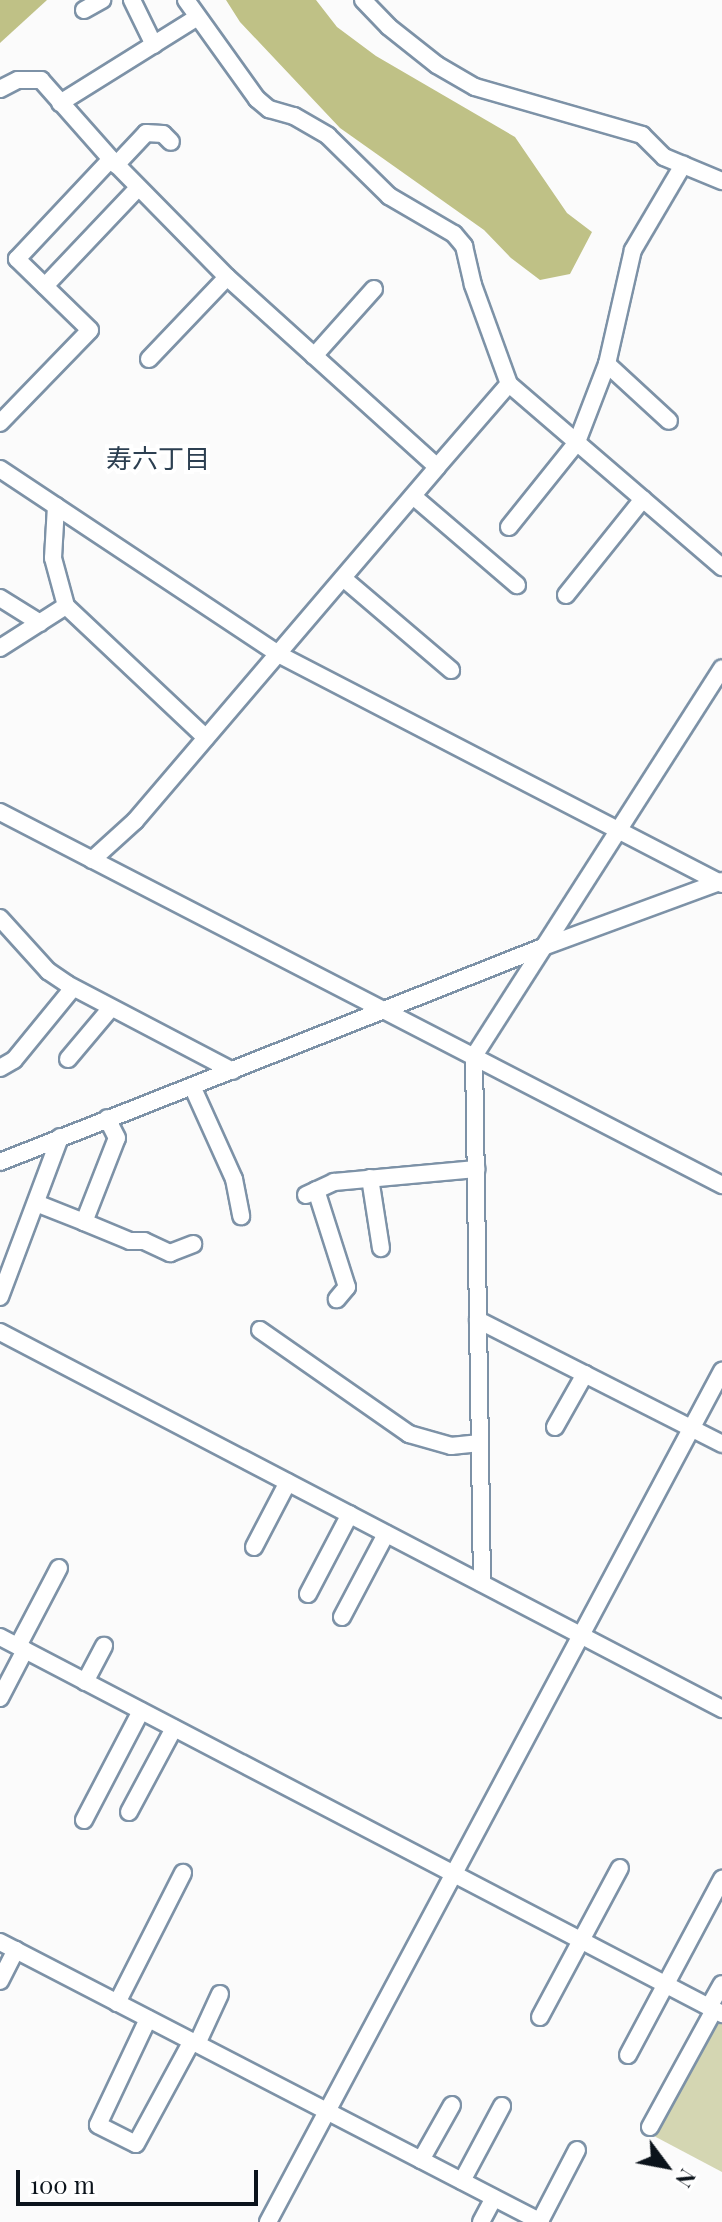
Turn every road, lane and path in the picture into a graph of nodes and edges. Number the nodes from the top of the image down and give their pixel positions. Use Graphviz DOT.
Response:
graph roads {
  1 [pos="102,0"];
  2 [pos="132,0"];
  3 [pos="186,0"];
  4 [pos="363,0"];
  5 [pos="84,10"];
  6 [pos="196,18"];
  7 [pos="154,45"];
  8 [pos="0,89"];
  9 [pos="60,103"];
  10 [pos="171,142"];
  11 [pos="114,162"];
  12 [pos="683,165"];
  13 [pos="722,181"];
  14 [pos="138,188"];
  15 [pos="227,277"];
  16 [pos="45,286"];
  17 [pos="374,289"];
  18 [pos="314,356"];
  19 [pos="149,359"];
  20 [pos="607,364"];
  21 [pos="509,384"];
  22 [pos="669,421"];
  23 [pos="0,423"];
  24 [pos="577,442"];
  25 [pos="437,467"];
  26 [pos="2,475"];
  27 [pos="413,496"];
  28 [pos="643,499"];
  29 [pos="56,506"];
  30 [pos="509,527"];
  31 [pos="722,567"];
  32 [pos="343,578"];
  33 [pos="517,585"];
  34 [pos="566,595"];
  35 [pos="0,598"];
  36 [pos="66,606"];
  37 [pos="40,623"];
  38 [pos="0,648"];
  39 [pos="278,654"];
  40 [pos="722,668"];
  41 [pos="451,670"];
  42 [pos="206,738"];
  43 [pos="0,812"];
  44 [pos="619,829"];
  45 [pos="92,860"];
  46 [pos="721,882"];
  47 [pos="0,918"];
  48 [pos="543,947"];
  49 [pos="73,988"];
  50 [pos="111,1008"];
  51 [pos="383,1011"];
  52 [pos="474,1056"];
  53 [pos="68,1059"];
  54 [pos="0,1068"];
  55 [pos="233,1071"];
  56 [pos="192,1086"];
  57 [pos="107,1118"];
  58 [pos="60,1137"];
  59 [pos="0,1162"];
  60 [pos="476,1169"];
  61 [pos="370,1178"];
  62 [pos="722,1185"];
  63 [pos="36,1203"];
  64 [pos="241,1216"];
  65 [pos="84,1222"];
  66 [pos="193,1244"];
  67 [pos="381,1248"];
  68 [pos="0,1297"];
  69 [pos="337,1299"];
  70 [pos="478,1320"];
  71 [pos="260,1330"];
  72 [pos="0,1332"];
  73 [pos="722,1371"];
  74 [pos="585,1374"];
  75 [pos="555,1427"];
  76 [pos="692,1428"];
  77 [pos="480,1443"];
  78 [pos="722,1444"];
  79 [pos="288,1482"];
  80 [pos="350,1514"];
  81 [pos="386,1534"];
  82 [pos="254,1547"];
  83 [pos="59,1568"];
  84 [pos="482,1583"];
  85 [pos="308,1594"];
  86 [pos="342,1617"];
  87 [pos="580,1635"];
  88 [pos="0,1637"];
  89 [pos="104,1646"];
  90 [pos="22,1648"];
  91 [pos="85,1682"];
  92 [pos="0,1698"];
  93 [pos="722,1709"];
  94 [pos="141,1711"];
  95 [pos="174,1728"];
  96 [pos="129,1812"];
  97 [pos="84,1820"];
  98 [pos="620,1868"];
  99 [pos="183,1873"];
  100 [pos="453,1873"];
  101 [pos="722,1879"];
  102 [pos="581,1940"];
  103 [pos="0,1942"];
  104 [pos="16,1950"];
  105 [pos="0,1981"];
  106 [pos="722,1984"];
  107 [pos="665,1985"];
  108 [pos="220,1994"];
  109 [pos="117,2003"];
  110 [pos="715,2010"];
  111 [pos="540,2017"];
  112 [pos="148,2019"];
  113 [pos="194,2043"];
  114 [pos="628,2055"];
  115 [pos="452,2105"];
  116 [pos="502,2106"];
  117 [pos="327,2111"];
  118 [pos="650,2127"];
  119 [pos="577,2150"];
  120 [pos="421,2160"];
  121 [pos="462,2181"];
  122 [pos="494,2198"];
  123 [pos="268,2222"];
  124 [pos="481,2222"];
  125 [pos="540,2222"];
  1 -- 5 [label="street"];
  2 -- 7 [label="street"];
  3 -- 6 [label="street"];
  4 -- 12 [label="street"];
  6 -- 7 [label="street"];
  6 -- 21 [label="street"];
  7 -- 9 [label="street"];
  8 -- 9 [label="street"];
  9 -- 11 [label="street"];
  10 -- 11 [label="street"];
  11 -- 14 [label="street"];
  11 -- 16 [label="street"];
  12 -- 13 [label="street"];
  12 -- 20 [label="street"];
  14 -- 15 [label="street"];
  14 -- 16 [label="street"];
  15 -- 18 [label="street"];
  15 -- 19 [label="street"];
  16 -- 23 [label="street"];
  17 -- 18 [label="street"];
  18 -- 25 [label="street"];
  20 -- 22 [label="street"];
  20 -- 24 [label="street"];
  21 -- 24 [label="street"];
  21 -- 25 [label="street"];
  24 -- 28 [label="street"];
  24 -- 30 [label="street"];
  25 -- 27 [label="street"];
  26 -- 29 [label="street"];
  27 -- 32 [label="street"];
  27 -- 33 [label="street"];
  28 -- 31 [label="street"];
  28 -- 34 [label="street"];
  29 -- 36 [label="street"];
  29 -- 39 [label="street"];
  32 -- 39 [label="street"];
  32 -- 41 [label="street"];
  35 -- 37 [label="street"];
  36 -- 37 [label="street"];
  36 -- 42 [label="street"];
  37 -- 38 [label="street"];
  39 -- 42 [label="street"];
  39 -- 44 [label="street"];
  40 -- 44 [label="street"];
  42 -- 45 [label="street"];
  43 -- 45 [label="street"];
  44 -- 46 [label="street"];
  44 -- 48 [label="street"];
  45 -- 51 [label="street"];
  46 -- 48 [label="street"];
  47 -- 49 [label="street"];
  48 -- 51 [label="street"];
  48 -- 52 [label="street"];
  49 -- 50 [label="street"];
  49 -- 54 [label="street"];
  50 -- 53 [label="street"];
  50 -- 55 [label="street"];
  51 -- 52 [label="street"];
  51 -- 55 [label="street"];
  52 -- 60 [label="street"];
  52 -- 62 [label="street"];
  55 -- 56 [label="street"];
  56 -- 57 [label="street"];
  56 -- 64 [label="street"];
  57 -- 58 [label="street"];
  57 -- 65 [label="street"];
  58 -- 59 [label="street"];
  58 -- 63 [label="street"];
  60 -- 61 [label="street"];
  60 -- 70 [label="street"];
  61 -- 67 [label="street"];
  61 -- 69 [label="street"];
  63 -- 65 [label="street"];
  63 -- 68 [label="street"];
  65 -- 66 [label="street"];
  70 -- 74 [label="street"];
  70 -- 77 [label="street"];
  71 -- 77 [label="street"];
  72 -- 79 [label="street"];
  73 -- 76 [label="street"];
  74 -- 75 [label="street"];
  74 -- 76 [label="street"];
  76 -- 78 [label="street"];
  76 -- 87 [label="street"];
  77 -- 84 [label="street"];
  79 -- 80 [label="street"];
  79 -- 82 [label="street"];
  80 -- 81 [label="street"];
  80 -- 85 [label="street"];
  81 -- 84 [label="street"];
  81 -- 86 [label="street"];
  83 -- 90 [label="street"];
  84 -- 87 [label="street"];
  87 -- 93 [label="street"];
  87 -- 100 [label="street"];
  88 -- 90 [label="street"];
  89 -- 91 [label="street"];
  90 -- 91 [label="street"];
  90 -- 92 [label="street"];
  91 -- 94 [label="street"];
  94 -- 95 [label="street"];
  94 -- 97 [label="street"];
  95 -- 96 [label="street"];
  95 -- 100 [label="street"];
  98 -- 102 [label="street"];
  99 -- 109 [label="street"];
  100 -- 102 [label="street"];
  100 -- 117 [label="street"];
  101 -- 107 [label="street"];
  102 -- 107 [label="street"];
  102 -- 111 [label="street"];
  103 -- 104 [label="street"];
  104 -- 105 [label="street"];
  104 -- 109 [label="street"];
  106 -- 110 [label="street"];
  107 -- 110 [label="street"];
  107 -- 114 [label="street"];
  108 -- 113 [label="street"];
  109 -- 112 [label="street"];
  110 -- 118 [label="street"];
  112 -- 113 [label="street"];
  112 -- 113 [label="street"];
  113 -- 117 [label="street"];
  115 -- 120 [label="street"];
  116 -- 121 [label="street"];
  117 -- 120 [label="street"];
  117 -- 123 [label="street"];
  119 -- 125 [label="street"];
  120 -- 121 [label="street"];
  121 -- 122 [label="street"];
  122 -- 124 [label="street"];
  122 -- 125 [label="street"];
}
